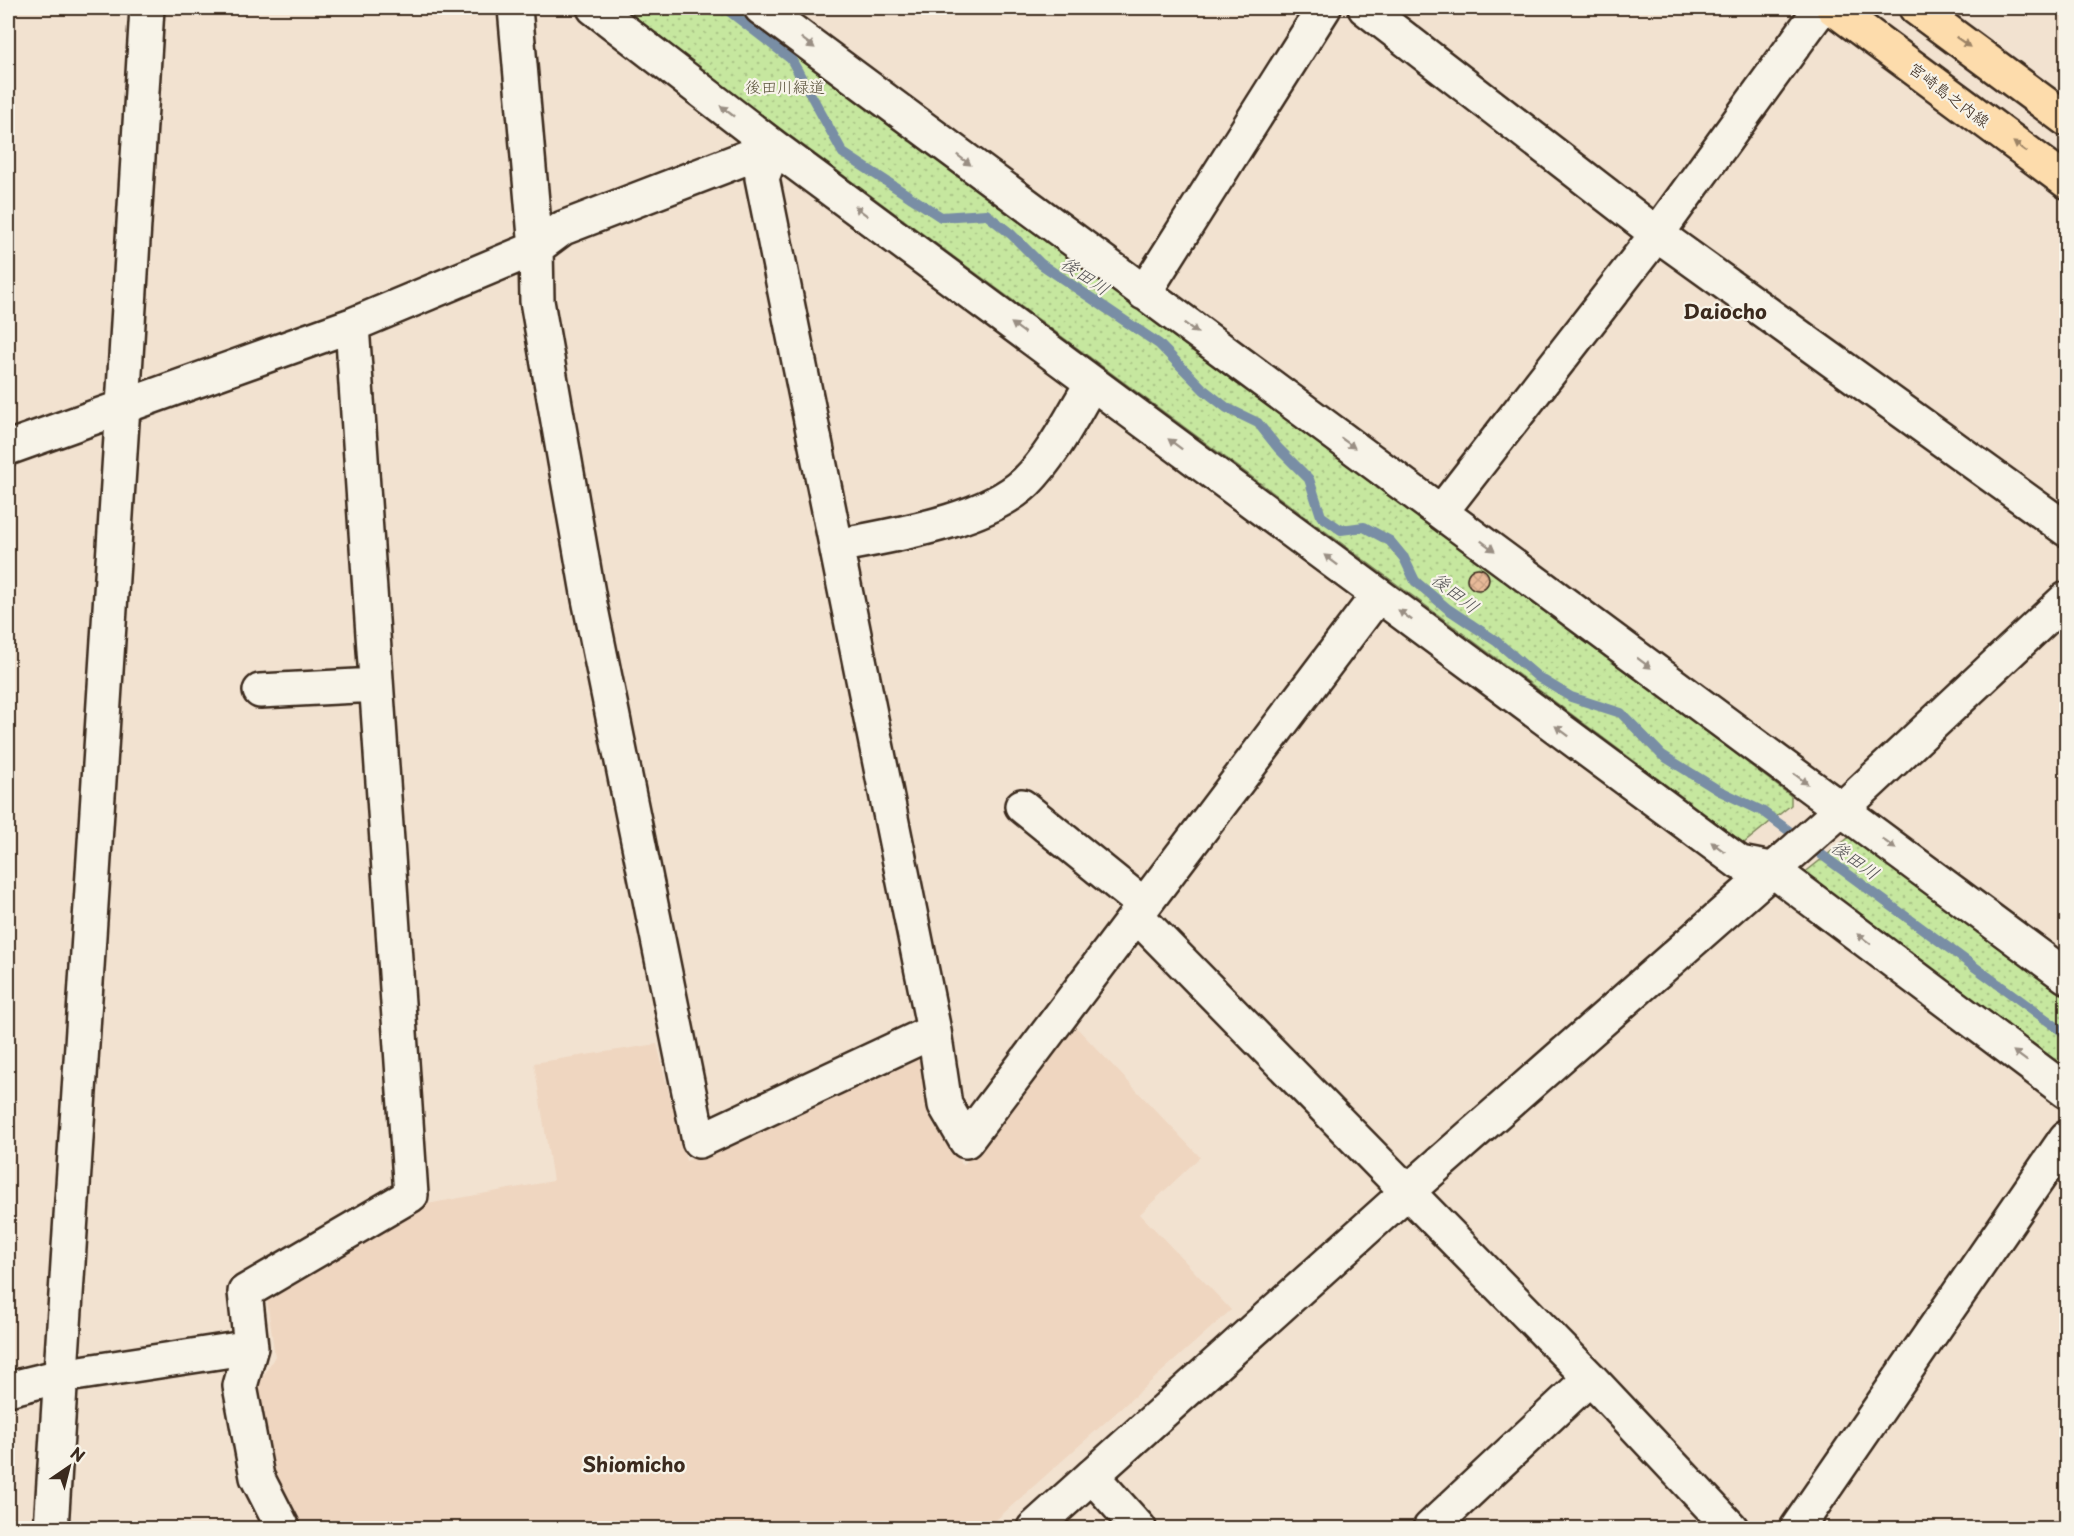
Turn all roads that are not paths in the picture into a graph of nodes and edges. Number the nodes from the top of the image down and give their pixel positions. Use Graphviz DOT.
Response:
graph roads {
  1 [pos="147,8"];
  2 [pos="516,8"];
  3 [pos="594,8"];
  4 [pos="761,8"];
  5 [pos="1324,8"];
  6 [pos="1365,8"];
  7 [pos="1821,8"];
  8 [pos="1833,8"];
  9 [pos="1916,8"];
  10 [pos="2067,119"];
  11 [pos="774,147"];
  12 [pos="2067,182"];
  13 [pos="1657,234"];
  14 [pos="536,248"];
  15 [pos="1144,293"];
  16 [pos="352,325"];
  17 [pos="1092,383"];
  18 [pos="123,406"];
  19 [pos="8,448"];
  20 [pos="1440,512"];
  21 [pos="2067,529"];
  22 [pos="837,546"];
  23 [pos="1378,595"];
  24 [pos="2067,598"];
  25 [pos="376,685"];
  26 [pos="260,691"];
  27 [pos="1022,806"];
  28 [pos="1842,809"];
  29 [pos="1771,869"];
  30 [pos="1140,910"];
  31 [pos="2067,976"];
  32 [pos="934,1031"];
  33 [pos="2067,1091"];
  34 [pos="2067,1138"];
  35 [pos="1407,1192"];
  36 [pos="251,1347"];
  37 [pos="61,1376"];
  38 [pos="1590,1378"];
  39 [pos="8,1389"];
  40 [pos="1092,1476"];
  41 [pos="51,1528"];
  42 [pos="284,1528"];
  43 [pos="1034,1528"];
  44 [pos="1139,1528"];
  45 [pos="1430,1528"];
  46 [pos="1731,1528"];
  47 [pos="1797,1528"];
  1 -- 18 [label="street"];
  2 -- 14 [label="street"];
  11 -- 3 [label="street, one-way"];
  4 -- 15 [label="street, one-way"];
  5 -- 15 [label="street"];
  6 -- 13 [label="street"];
  7 -- 13 [label="street"];
  12 -- 8 [label="main road, 宮崎島之内線, one-way"];
  9 -- 10 [label="main road, one-way"];
  11 -- 14 [label="street"];
  17 -- 11 [label="street, one-way"];
  11 -- 22 [label="street"];
  13 -- 20 [label="street"];
  13 -- 21 [label="street"];
  14 -- 16 [label="street"];
  14 -- 32 [label="street"];
  15 -- 20 [label="street, one-way"];
  16 -- 18 [label="street"];
  16 -- 25 [label="street"];
  17 -- 22 [label="street"];
  23 -- 17 [label="street, one-way"];
  18 -- 19 [label="street"];
  18 -- 37 [label="street"];
  20 -- 28 [label="street, one-way"];
  22 -- 32 [label="street"];
  29 -- 23 [label="street, one-way"];
  23 -- 30 [label="street"];
  24 -- 28 [label="street"];
  25 -- 26 [label="street"];
  25 -- 36 [label="street"];
  27 -- 30 [label="street"];
  28 -- 29 [label="street"];
  28 -- 31 [label="street, one-way"];
  33 -- 29 [label="street, one-way"];
  29 -- 35 [label="street"];
  30 -- 32 [label="street"];
  30 -- 35 [label="street"];
  34 -- 47 [label="street"];
  35 -- 38 [label="street"];
  35 -- 40 [label="street"];
  36 -- 37 [label="street"];
  36 -- 42 [label="street"];
  37 -- 39 [label="street"];
  37 -- 41 [label="street"];
  38 -- 45 [label="street"];
  38 -- 46 [label="street"];
  40 -- 43 [label="street"];
  40 -- 44 [label="street"];
}
